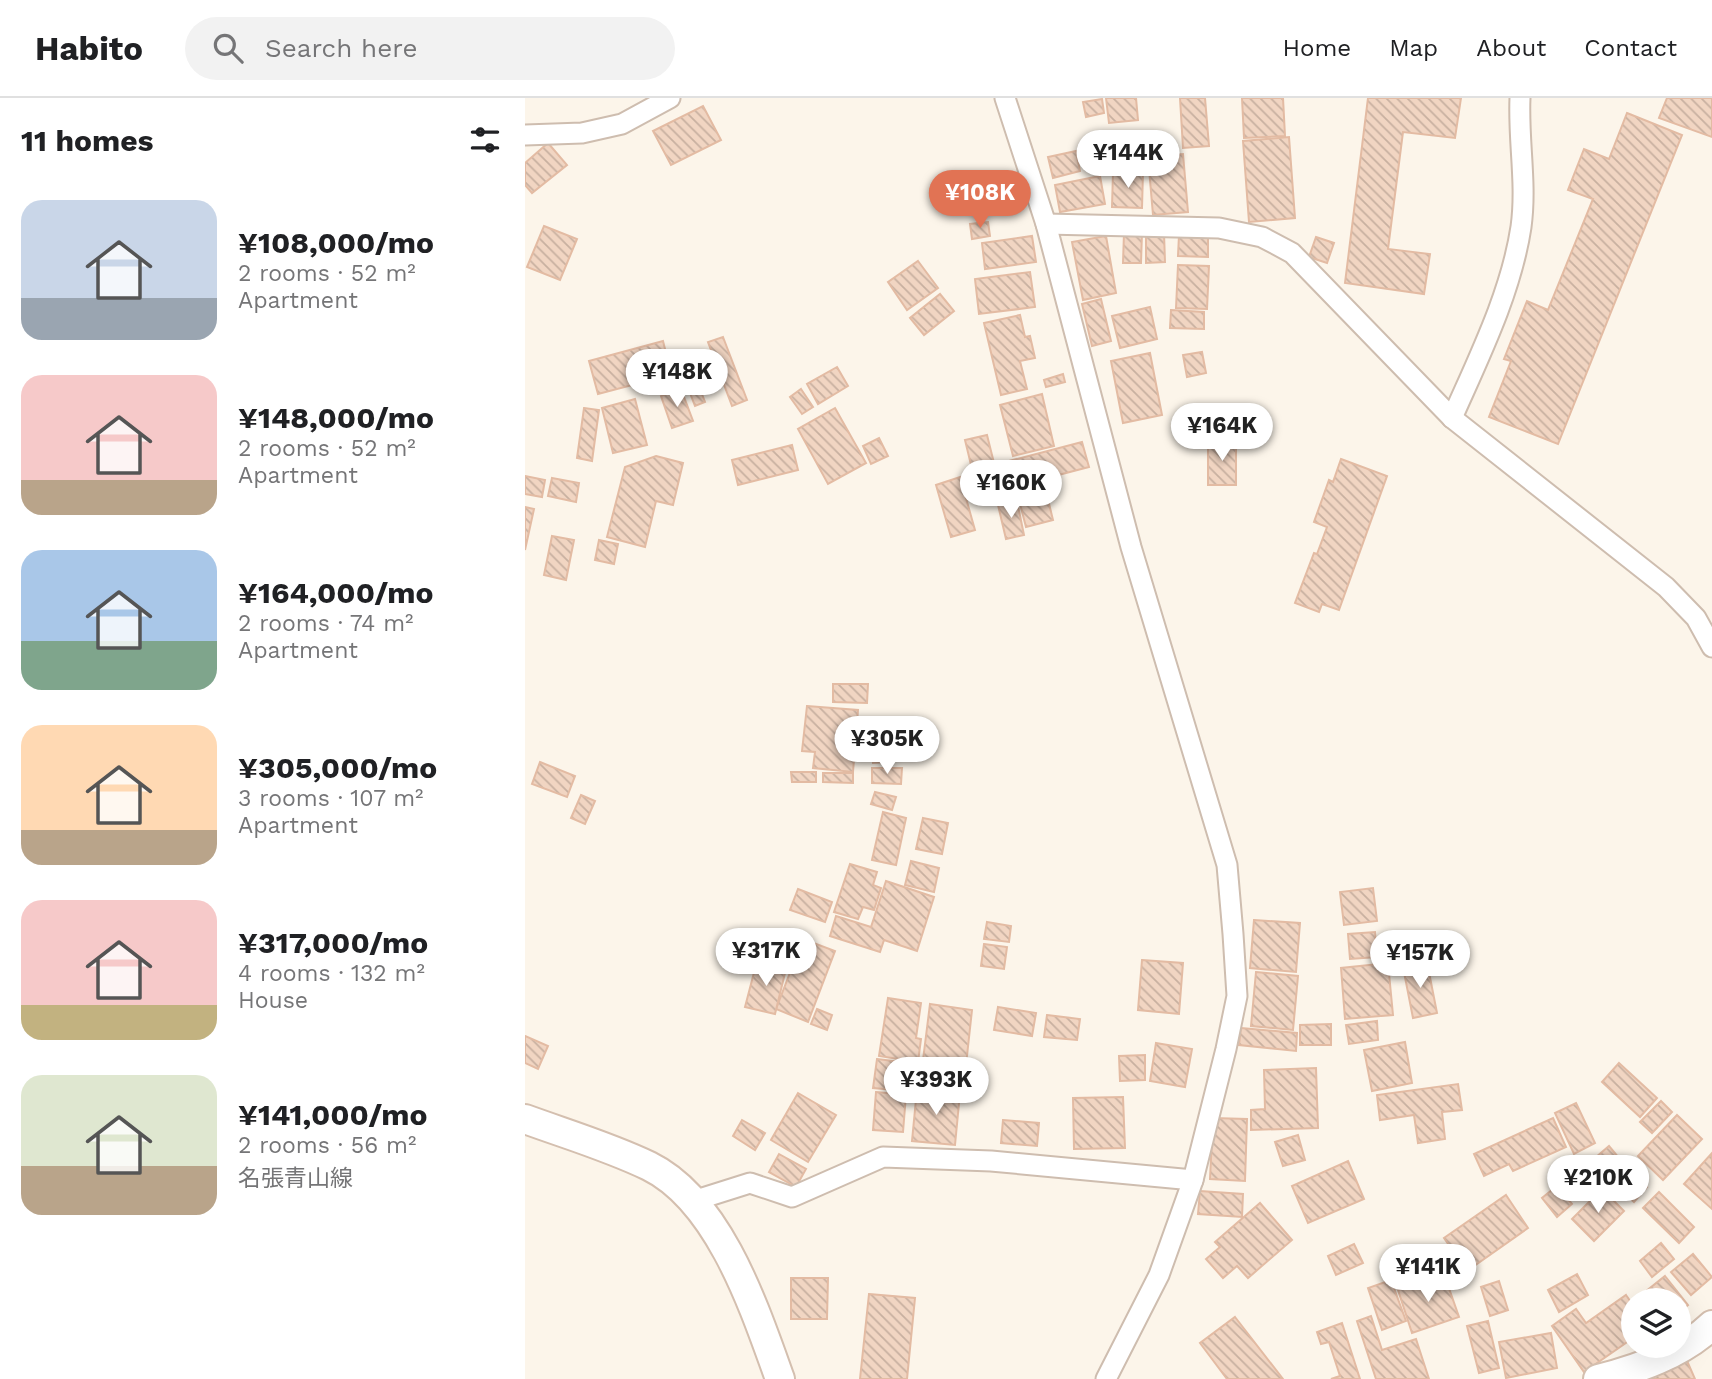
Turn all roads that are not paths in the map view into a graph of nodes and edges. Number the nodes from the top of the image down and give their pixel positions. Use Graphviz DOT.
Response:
graph roads {
  1 [pos="670,98"];
  2 [pos="1005,98"];
  3 [pos="1520,98"];
  4 [pos="525,135"];
  5 [pos="1046,224"];
  6 [pos="1453,418"];
  7 [pos="1712,647"];
  8 [pos="525,1119"];
  9 [pos="1193,1180"];
  10 [pos="694,1201"];
  11 [pos="1712,1325"];
  12 [pos="780,1379"];
  13 [pos="1106,1379"];
  14 [pos="1598,1379"];
  1 -- 4 [label="street"];
  2 -- 5 [label="street"];
  3 -- 6 [label="street"];
  5 -- 6 [label="street"];
  5 -- 9 [label="street"];
  6 -- 7 [label="street"];
  8 -- 10 [label="street"];
  9 -- 10 [label="street"];
  9 -- 13 [label="street"];
  10 -- 12 [label="street"];
  11 -- 14 [label="street"];
}
